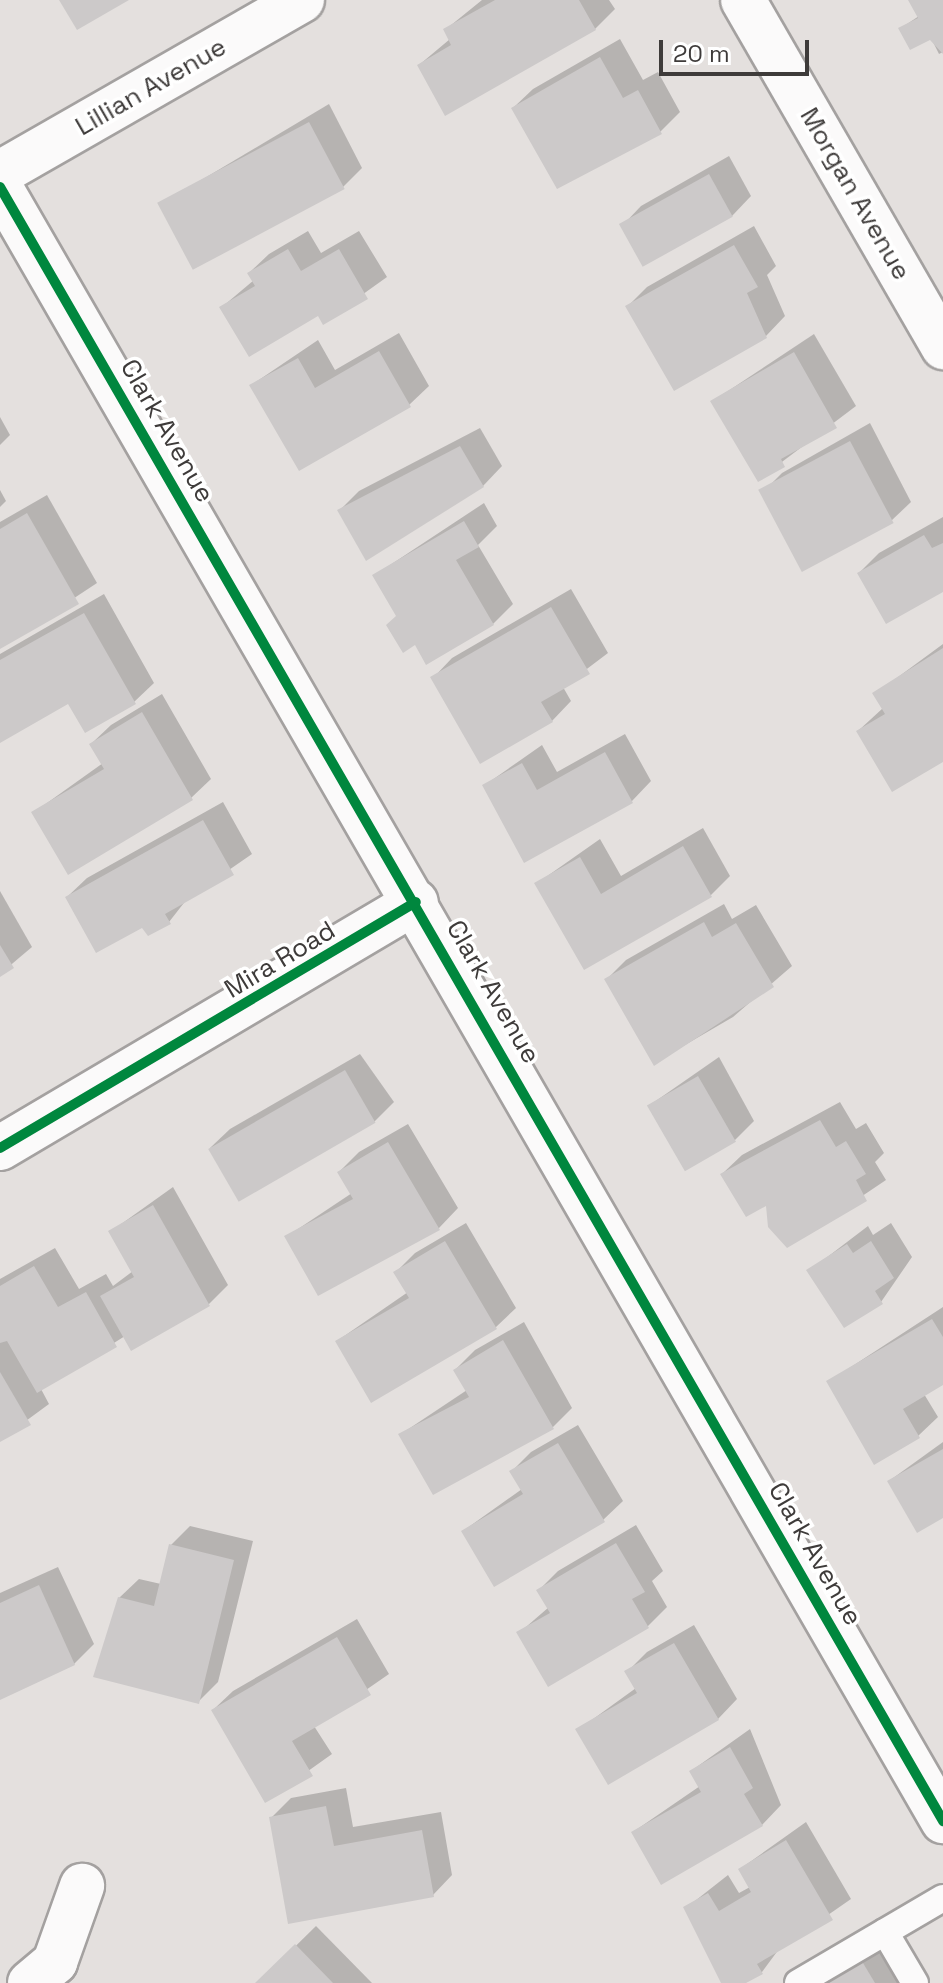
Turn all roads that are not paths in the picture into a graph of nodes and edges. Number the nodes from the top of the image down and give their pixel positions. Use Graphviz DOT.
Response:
graph roads {
  1 [pos="302,0"];
  2 [pos="743,0"];
  3 [pos="0,173"];
  4 [pos="0,187"];
  5 [pos="943,347"];
  6 [pos="416,902"];
  7 [pos="0,1148"];
  8 [pos="938,1800"];
  9 [pos="82,1886"];
  10 [pos="943,1898"];
  11 [pos="885,1932"];
  12 [pos="30,1983"];
  13 [pos="798,1983"];
  14 [pos="915,1983"];
  1 -- 3 [label="street, Lillian Avenue"];
  2 -- 5 [label="street, Morgan Avenue"];
  4 -- 6 [label="street, Clark Avenue"];
  6 -- 7 [label="street, Mira Road"];
  6 -- 8 [label="street, Clark Avenue"];
  9 -- 12 [label="street"];
  10 -- 11 [label="lane"];
  11 -- 13 [label="lane"];
  11 -- 14 [label="lane"];
}
